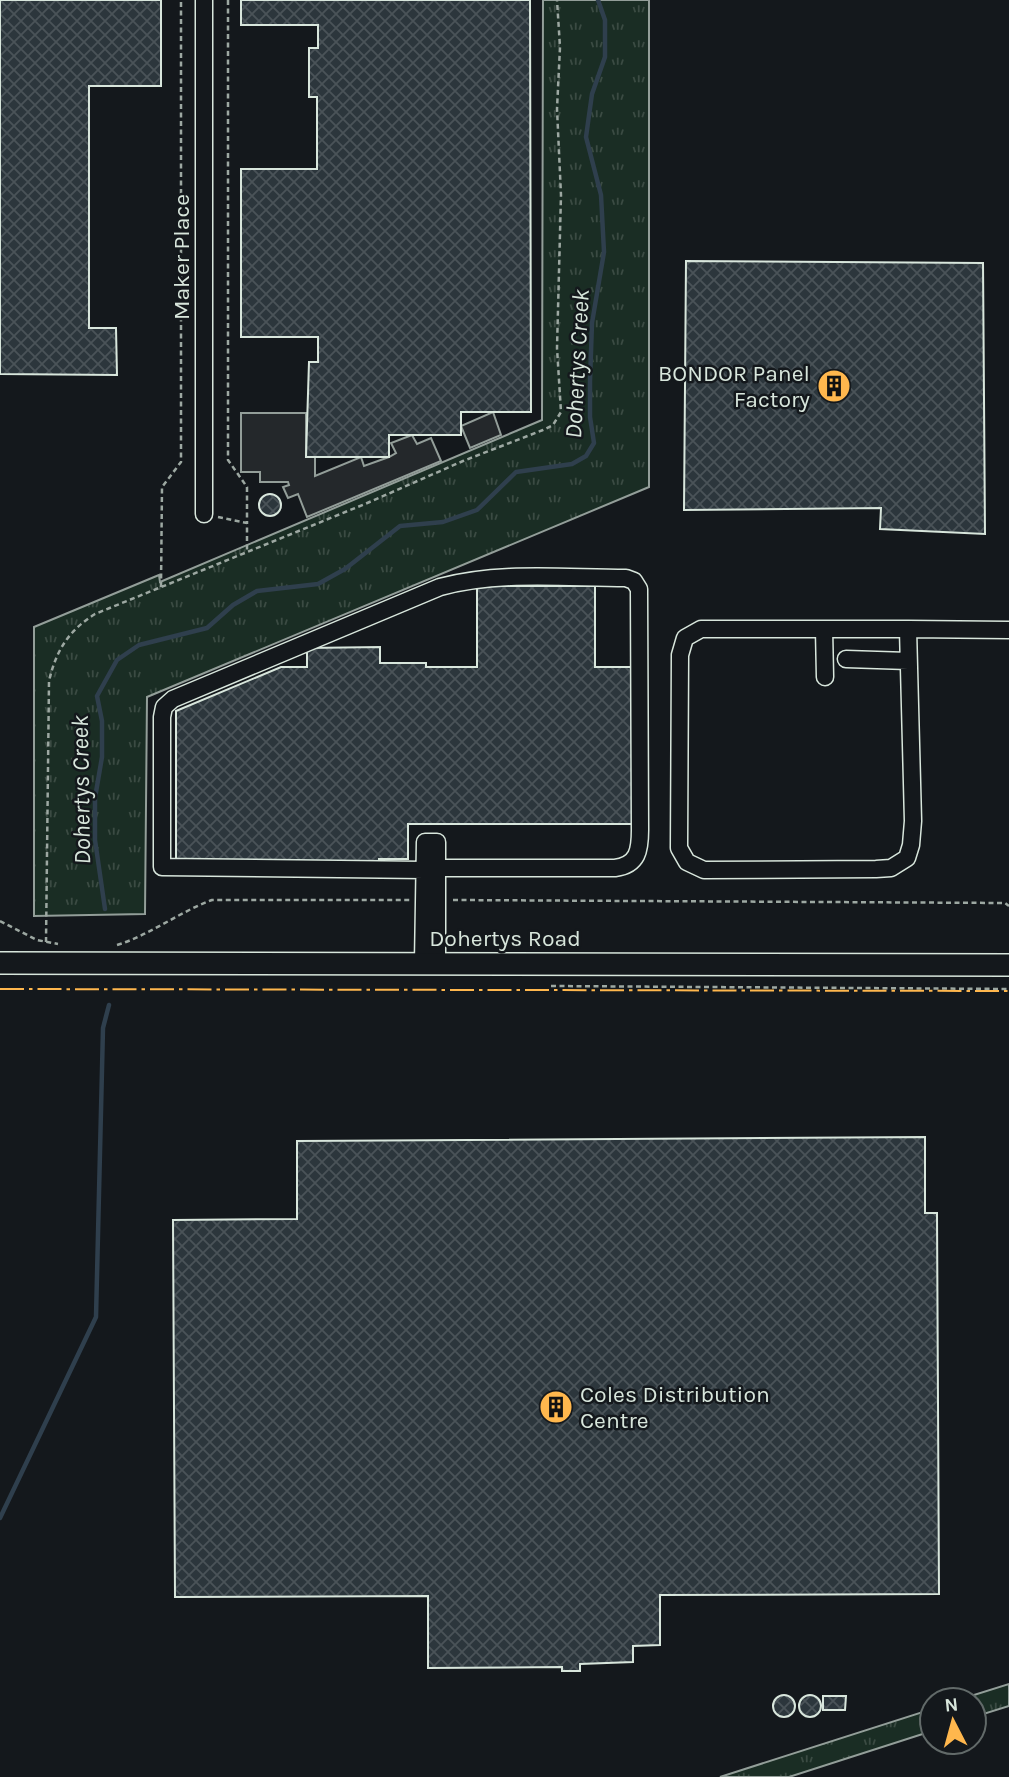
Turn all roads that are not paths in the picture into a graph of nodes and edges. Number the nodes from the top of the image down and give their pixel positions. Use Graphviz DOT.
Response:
graph roads {
  1 [pos="204,0"];
  2 [pos="204,514"];
  3 [pos="824,629"];
  4 [pos="908,629"];
  5 [pos="1009,630"];
  6 [pos="846,659"];
  7 [pos="908,661"];
  8 [pos="825,677"];
  9 [pos="431,869"];
  10 [pos="0,963"];
  11 [pos="430,964"];
  12 [pos="1009,965"];
  1 -- 2 [label="street, Maker Place"];
  3 -- 4 [label="street"];
  3 -- 7 [label="street"];
  3 -- 8 [label="street"];
  4 -- 5 [label="street"];
  4 -- 7 [label="street"];
  6 -- 7 [label="street"];
  9 -- 9 [label="street"];
  9 -- 11 [label="street"];
  10 -- 11 [label="main road, Dohertys Road"];
  11 -- 12 [label="main road, Dohertys Road"];
}
